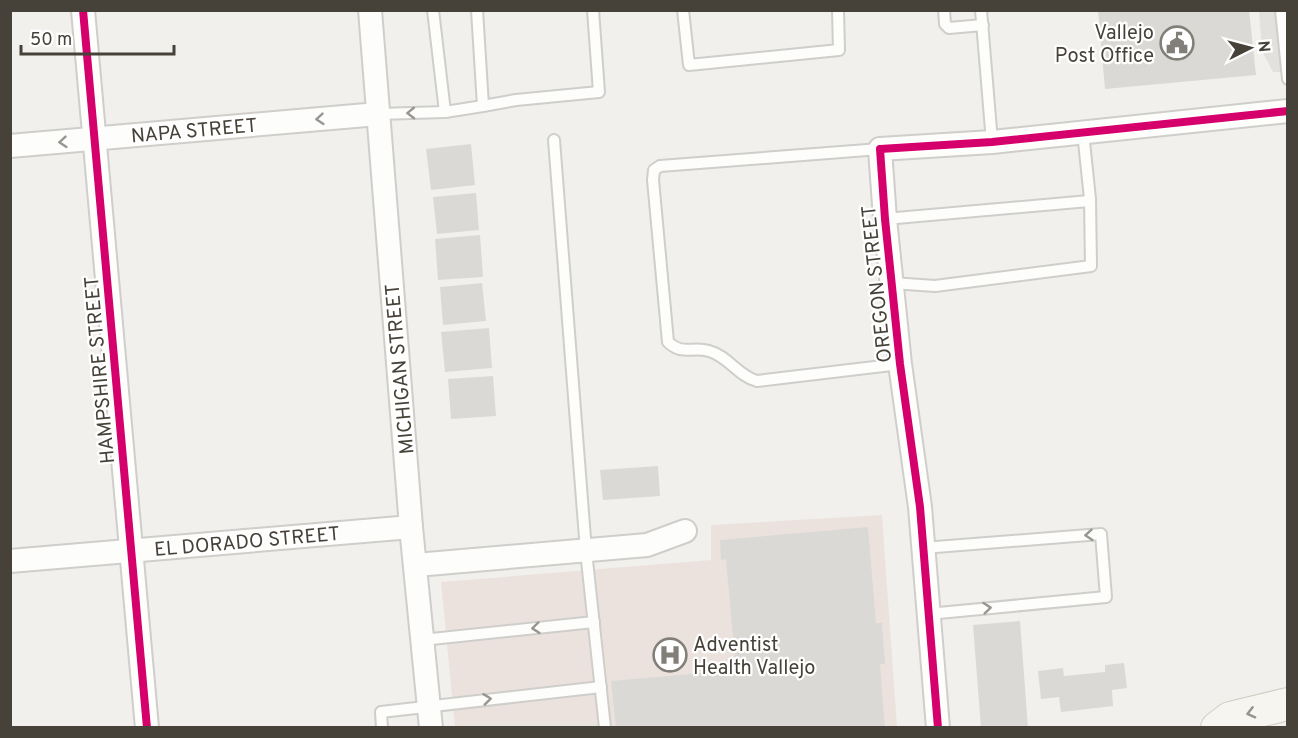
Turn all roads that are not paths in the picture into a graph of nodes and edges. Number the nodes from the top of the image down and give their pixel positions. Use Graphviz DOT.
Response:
graph roads {
  1 [pos="83,10"];
  2 [pos="370,10"];
  3 [pos="433,10"];
  4 [pos="477,10"];
  5 [pos="593,10"];
  6 [pos="683,10"];
  7 [pos="838,10"];
  8 [pos="944,10"];
  9 [pos="981,10"];
  10 [pos="1281,10"];
  11 [pos="982,25"];
  12 [pos="1287,79"];
  13 [pos="483,106"];
  14 [pos="1287,111"];
  15 [pos="444,112"];
  16 [pos="378,114"];
  17 [pos="1083,132"];
  18 [pos="95,139"];
  19 [pos="554,140"];
  20 [pos="992,142"];
  21 [pos="10,146"];
  22 [pos="880,149"];
  23 [pos="1089,201"];
  24 [pos="885,219"];
  25 [pos="892,284"];
  26 [pos="900,363"];
  27 [pos="411,527"];
  28 [pos="685,531"];
  29 [pos="923,548"];
  30 [pos="586,551"];
  31 [pos="131,552"];
  32 [pos="10,561"];
  33 [pos="416,565"];
  34 [pos="928,614"];
  35 [pos="594,622"];
  36 [pos="422,640"];
  37 [pos="600,687"];
  38 [pos="1287,704"];
  39 [pos="430,717"];
  40 [pos="147,728"];
  41 [pos="382,728"];
  42 [pos="605,728"];
  43 [pos="938,728"];
  44 [pos="1217,728"];
  1 -- 18 [label="street, HAMPSHIRE STREET"];
  2 -- 16 [label="street, MICHIGAN STREET"];
  3 -- 15 [label="lane"];
  4 -- 13 [label="lane"];
  5 -- 13 [label="lane"];
  6 -- 7 [label="lane"];
  8 -- 11 [label="lane"];
  9 -- 11 [label="lane"];
  10 -- 12 [label="lane"];
  11 -- 20 [label="lane"];
  13 -- 15 [label="lane"];
  14 -- 17 [label="street"];
  15 -- 16 [label="lane, one-way"];
  16 -- 18 [label="street, NAPA STREET, one-way"];
  16 -- 27 [label="street, MICHIGAN STREET"];
  17 -- 20 [label="street"];
  17 -- 23 [label="lane"];
  18 -- 21 [label="street, NAPA STREET, one-way"];
  18 -- 31 [label="street, HAMPSHIRE STREET"];
  19 -- 30 [label="lane"];
  20 -- 22 [label="street"];
  22 -- 24 [label="street, OREGON STREET"];
  22 -- 26 [label="lane"];
  23 -- 24 [label="lane"];
  23 -- 25 [label="lane"];
  24 -- 25 [label="street, OREGON STREET"];
  25 -- 26 [label="street, OREGON STREET"];
  26 -- 29 [label="street, OREGON STREET"];
  27 -- 31 [label="street, EL DORADO STREET"];
  27 -- 33 [label="street, MICHIGAN STREET"];
  28 -- 30 [label="street"];
  29 -- 34 [label="street, OREGON STREET"];
  34 -- 29 [label="lane, one-way"];
  30 -- 33 [label="street"];
  30 -- 35 [label="lane"];
  31 -- 32 [label="street, EL DORADO STREET"];
  31 -- 40 [label="street, HAMPSHIRE STREET"];
  33 -- 36 [label="street, MICHIGAN STREET"];
  34 -- 43 [label="street, OREGON STREET"];
  35 -- 36 [label="lane, one-way"];
  35 -- 37 [label="lane"];
  36 -- 39 [label="street, MICHIGAN STREET"];
  39 -- 37 [label="lane, one-way"];
  37 -- 42 [label="lane"];
  38 -- 44 [label="main road, one-way"];
  39 -- 41 [label="lane"];
}
